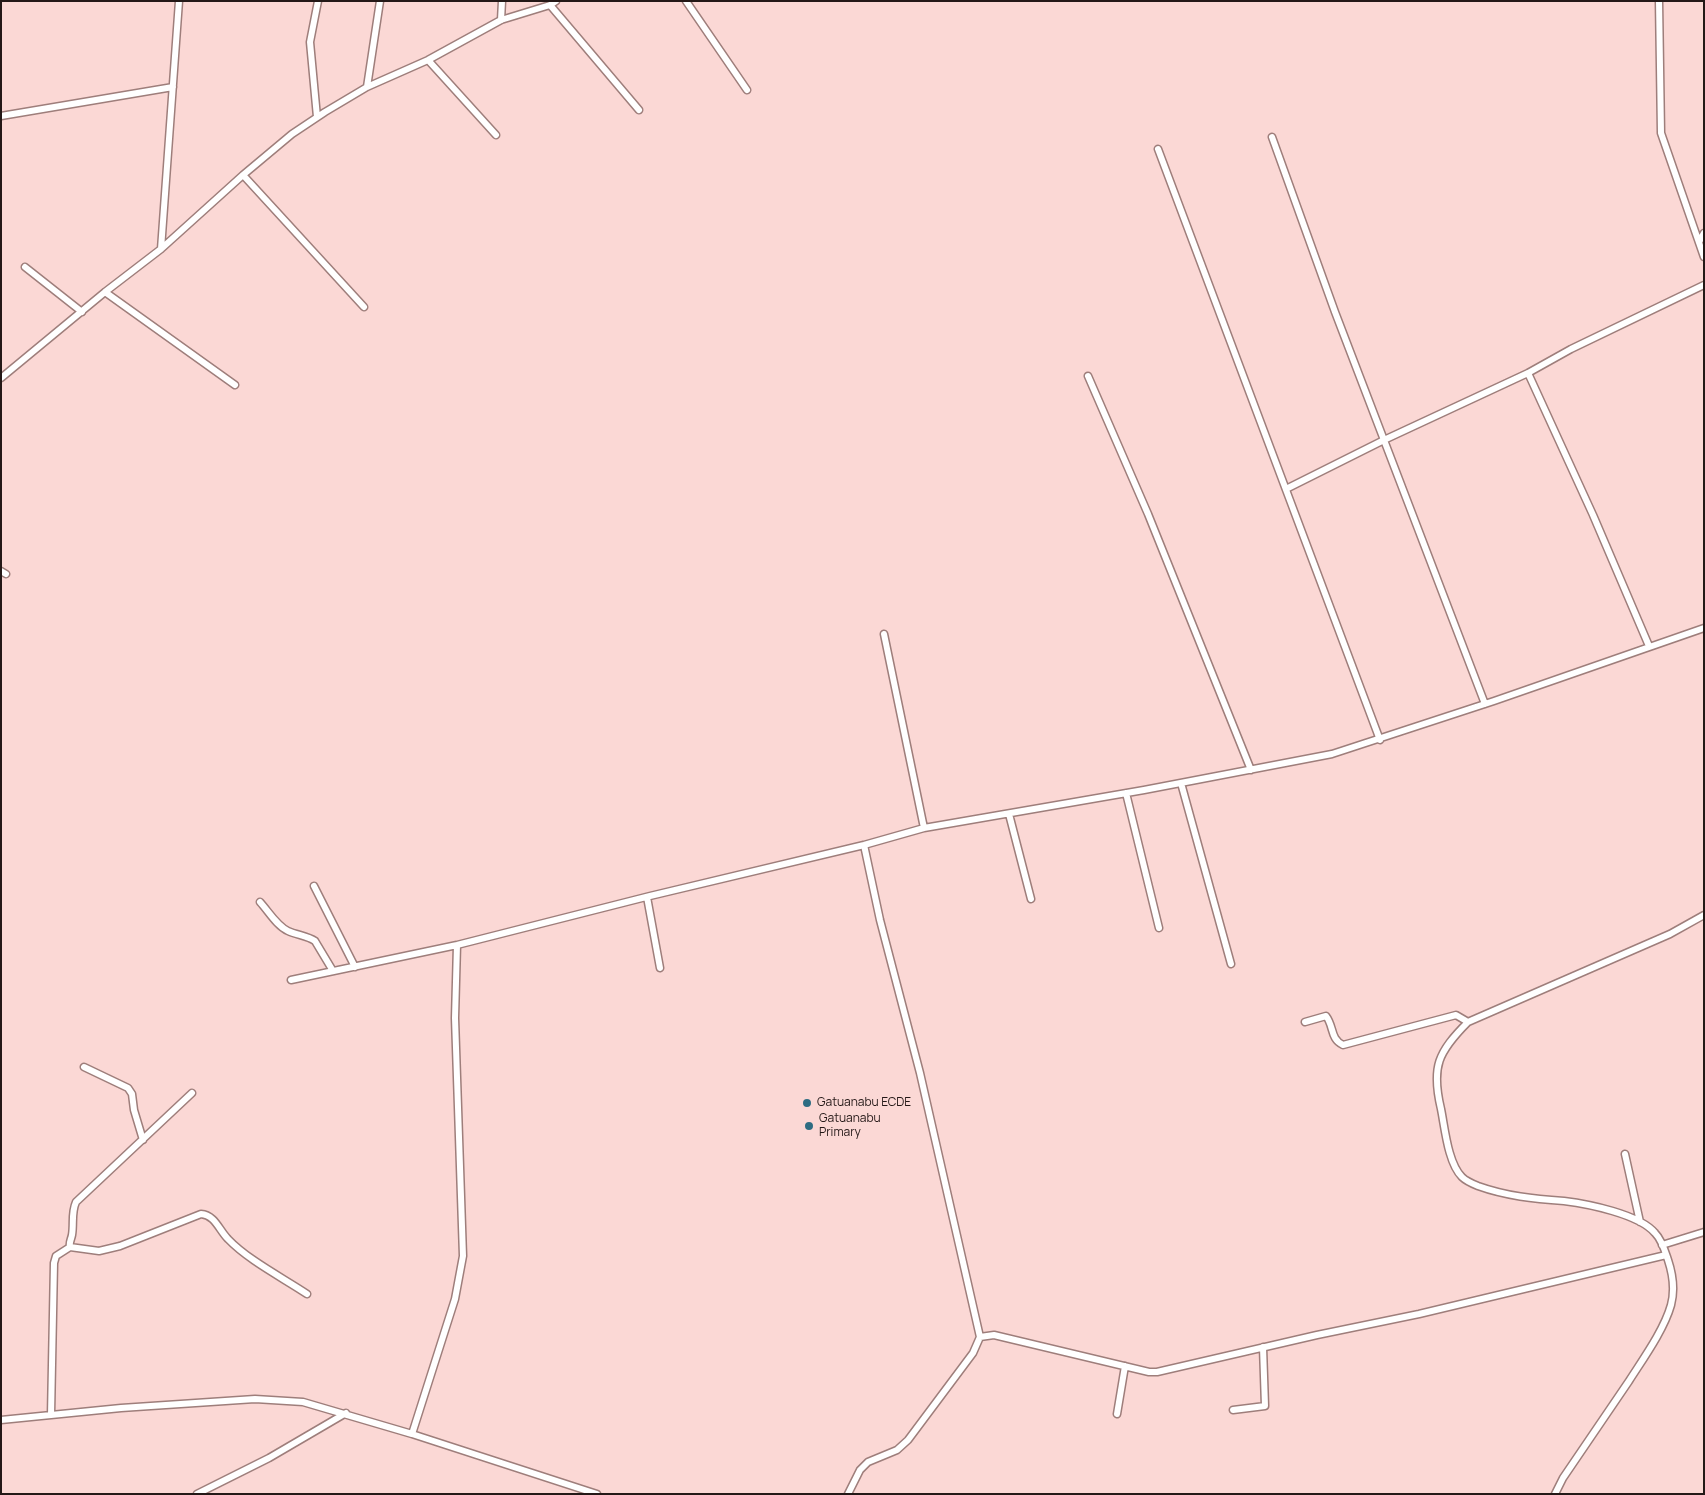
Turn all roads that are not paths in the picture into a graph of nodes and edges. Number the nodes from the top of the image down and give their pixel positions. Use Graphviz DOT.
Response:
graph roads {
  1 [pos="179,1"];
  2 [pos="318,1"];
  3 [pos="380,1"];
  4 [pos="502,1"];
  5 [pos="556,1"];
  6 [pos="686,1"];
  7 [pos="1659,1"];
  8 [pos="550,5"];
  9 [pos="501,20"];
  10 [pos="428,60"];
  11 [pos="173,87"];
  12 [pos="367,87"];
  13 [pos="746,90"];
  14 [pos="639,110"];
  15 [pos="1,116"];
  16 [pos="317,117"];
  17 [pos="496,135"];
  18 [pos="1272,137"];
  19 [pos="1158,149"];
  20 [pos="243,175"];
  21 [pos="1704,233"];
  22 [pos="1699,242"];
  23 [pos="161,249"];
  24 [pos="1704,257"];
  25 [pos="25,267"];
  26 [pos="1704,285"];
  27 [pos="105,292"];
  28 [pos="364,307"];
  29 [pos="82,312"];
  30 [pos="1528,372"];
  31 [pos="1088,376"];
  32 [pos="1,378"];
  33 [pos="235,385"];
  34 [pos="1384,440"];
  35 [pos="1286,489"];
  36 [pos="1704,628"];
  37 [pos="884,634"];
  38 [pos="1649,646"];
  39 [pos="1485,704"];
  40 [pos="1380,740"];
  41 [pos="1252,770"];
  42 [pos="1182,783"];
  43 [pos="1126,793"];
  44 [pos="1008,814"];
  45 [pos="924,828"];
  46 [pos="864,845"];
  47 [pos="314,886"];
  48 [pos="647,897"];
  49 [pos="1031,899"];
  50 [pos="260,902"];
  51 [pos="1704,915"];
  52 [pos="1159,928"];
  53 [pos="456,945"];
  54 [pos="1231,964"];
  55 [pos="355,967"];
  56 [pos="660,968"];
  57 [pos="333,971"];
  58 [pos="291,980"];
  59 [pos="1305,1022"];
  60 [pos="1468,1022"];
  61 [pos="84,1067"];
  62 [pos="192,1093"];
  63 [pos="142,1140"];
  64 [pos="1625,1154"];
  65 [pos="1640,1222"];
  66 [pos="1704,1232"];
  67 [pos="1662,1245"];
  68 [pos="70,1247"];
  69 [pos="1666,1255"];
  70 [pos="307,1294"];
  71 [pos="980,1337"];
  72 [pos="1263,1348"];
  73 [pos="1125,1366"];
  74 [pos="1232,1410"];
  75 [pos="346,1413"];
  76 [pos="1117,1414"];
  77 [pos="51,1415"];
  78 [pos="1,1420"];
  79 [pos="412,1434"];
  80 [pos="586,1492"];
  81 [pos="197,1494"];
  82 [pos="596,1494"];
  83 [pos="848,1494"];
  84 [pos="1555,1494"];
  1 -- 11 [label="street"];
  2 -- 16 [label="street"];
  3 -- 12 [label="street"];
  4 -- 9 [label="street"];
  5 -- 8 [label="street"];
  6 -- 13 [label="street"];
  7 -- 22 [label="street"];
  8 -- 9 [label="street"];
  8 -- 14 [label="street"];
  9 -- 10 [label="street"];
  10 -- 12 [label="street"];
  10 -- 17 [label="street"];
  11 -- 15 [label="street"];
  11 -- 23 [label="street"];
  12 -- 16 [label="street"];
  16 -- 20 [label="street"];
  18 -- 34 [label="street"];
  19 -- 35 [label="street"];
  20 -- 23 [label="street"];
  20 -- 28 [label="street"];
  21 -- 22 [label="street"];
  22 -- 24 [label="street"];
  23 -- 27 [label="street"];
  25 -- 29 [label="street"];
  26 -- 30 [label="street"];
  27 -- 29 [label="street"];
  27 -- 33 [label="street"];
  29 -- 32 [label="street"];
  30 -- 34 [label="street"];
  30 -- 38 [label="street"];
  31 -- 41 [label="street"];
  34 -- 35 [label="street"];
  34 -- 39 [label="street"];
  35 -- 40 [label="street"];
  36 -- 38 [label="street"];
  37 -- 45 [label="street"];
  38 -- 39 [label="street"];
  39 -- 40 [label="street"];
  40 -- 41 [label="street"];
  41 -- 42 [label="street"];
  42 -- 43 [label="street"];
  42 -- 54 [label="street"];
  43 -- 44 [label="street"];
  43 -- 52 [label="street"];
  44 -- 45 [label="street"];
  44 -- 49 [label="street"];
  45 -- 46 [label="street"];
  46 -- 48 [label="street"];
  46 -- 71 [label="street"];
  47 -- 55 [label="street"];
  48 -- 53 [label="street"];
  48 -- 56 [label="street"];
  50 -- 57 [label="street"];
  51 -- 60 [label="street"];
  53 -- 55 [label="street"];
  53 -- 79 [label="street"];
  55 -- 57 [label="street"];
  57 -- 58 [label="street"];
  59 -- 60 [label="street"];
  60 -- 65 [label="street"];
  61 -- 63 [label="street"];
  62 -- 63 [label="street"];
  63 -- 68 [label="street"];
  64 -- 65 [label="street"];
  65 -- 67 [label="street"];
  66 -- 67 [label="street"];
  67 -- 69 [label="street"];
  68 -- 70 [label="street"];
  68 -- 77 [label="street"];
  69 -- 72 [label="street"];
  69 -- 84 [label="street"];
  71 -- 73 [label="street"];
  71 -- 83 [label="street"];
  72 -- 73 [label="street"];
  72 -- 74 [label="street"];
  73 -- 76 [label="street"];
  75 -- 77 [label="street"];
  75 -- 79 [label="street"];
  75 -- 81 [label="street"];
  77 -- 78 [label="street"];
  79 -- 80 [label="street"];
  80 -- 82 [label="street"];
}
